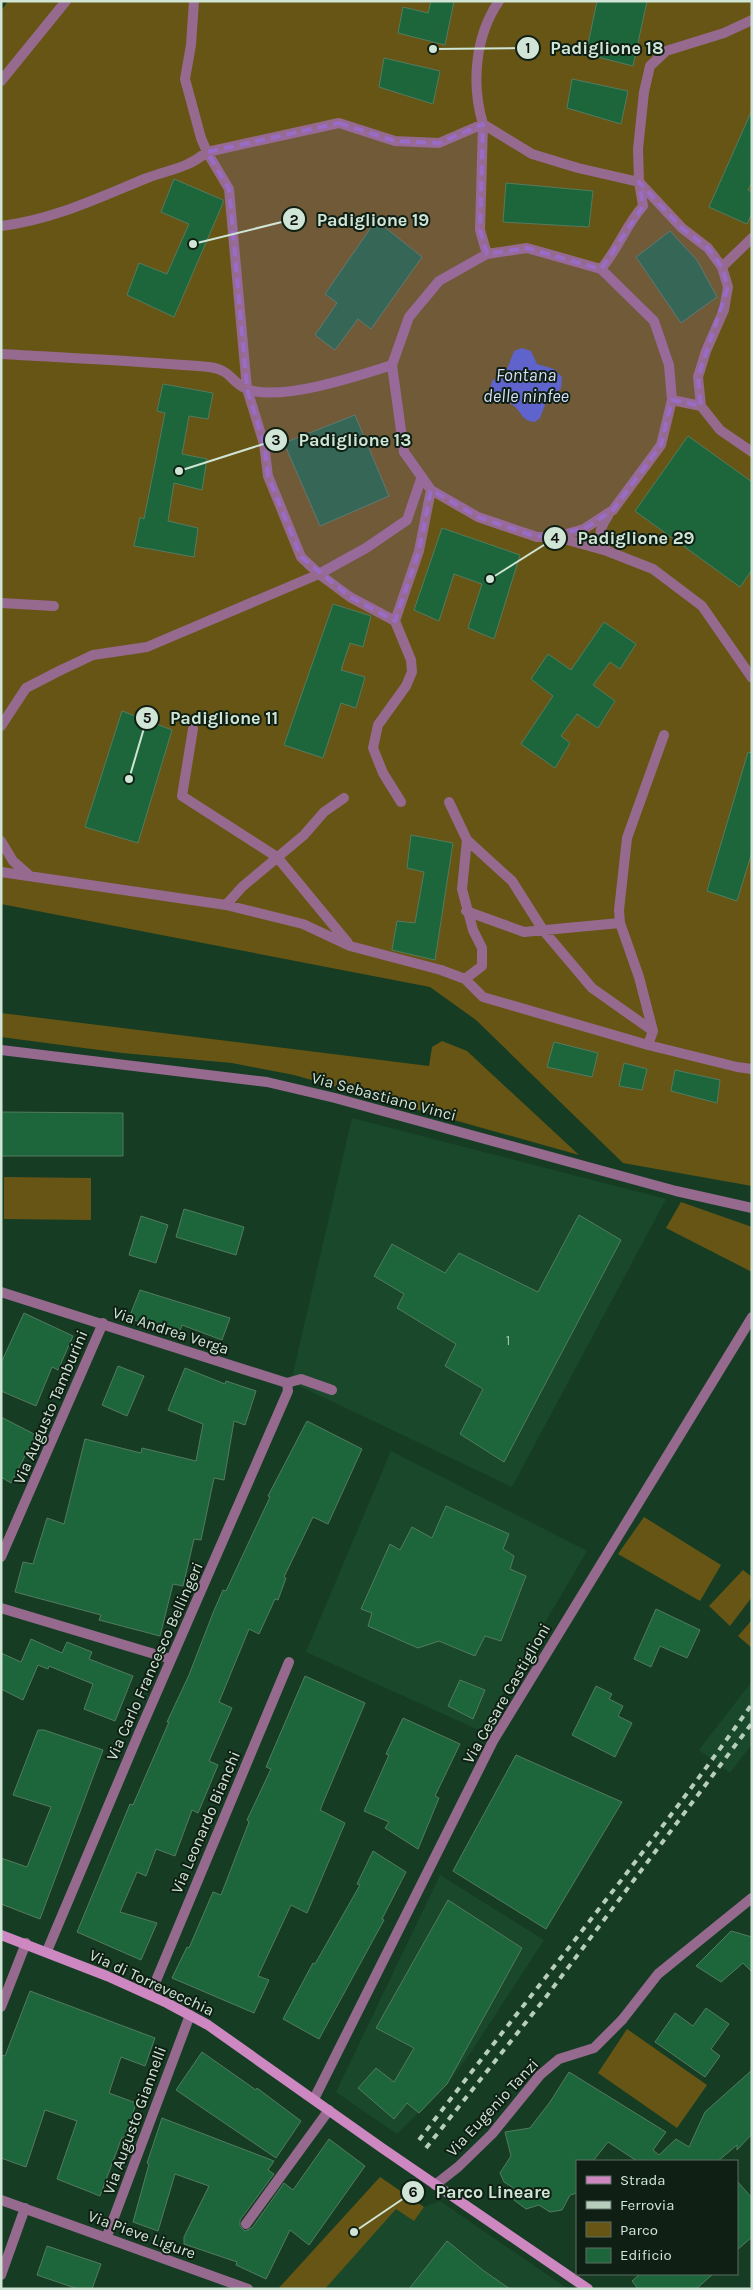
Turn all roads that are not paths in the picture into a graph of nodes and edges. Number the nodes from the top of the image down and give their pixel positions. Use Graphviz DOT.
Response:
graph roads {
  1 [pos="66,1"];
  2 [pos="194,1"];
  3 [pos="499,1"];
  4 [pos="752,20"];
  5 [pos="1,81"];
  6 [pos="484,124"];
  7 [pos="206,152"];
  8 [pos="639,182"];
  9 [pos="1,226"];
  10 [pos="752,238"];
  11 [pos="488,254"];
  12 [pos="722,267"];
  13 [pos="601,269"];
  14 [pos="1,354"];
  15 [pos="392,365"];
  16 [pos="247,389"];
  17 [pos="672,400"];
  18 [pos="701,406"];
  19 [pos="752,452"];
  20 [pos="421,479"];
  21 [pos="431,490"];
  22 [pos="613,510"];
  23 [pos="556,537"];
  24 [pos="607,551"];
  25 [pos="319,574"];
  26 [pos="1,603"];
  27 [pos="54,606"];
  28 [pos="395,621"];
  29 [pos="752,678"];
  30 [pos="1,726"];
  31 [pos="193,729"];
  32 [pos="664,735"];
  33 [pos="344,798"];
  34 [pos="401,802"];
  35 [pos="449,802"];
  36 [pos="467,840"];
  37 [pos="1,841"];
  38 [pos="277,857"];
  39 [pos="1,872"];
  40 [pos="31,877"];
  41 [pos="226,905"];
  42 [pos="466,910"];
  43 [pos="620,923"];
  44 [pos="543,930"];
  45 [pos="350,946"];
  46 [pos="465,979"];
  47 [pos="654,1031"];
  48 [pos="648,1045"];
  49 [pos="1,1050"];
  50 [pos="752,1069"];
  51 [pos="752,1208"];
  52 [pos="1,1292"];
  53 [pos="752,1318"];
  54 [pos="103,1323"];
  55 [pos="287,1384"];
  56 [pos="332,1390"];
  57 [pos="1,1557"];
  58 [pos="1,1608"];
  59 [pos="171,1659"];
  60 [pos="289,1662"];
  61 [pos="752,1898"];
  62 [pos="1,1935"];
  63 [pos="26,1943"];
  64 [pos="47,1951"];
  65 [pos="150,1995"];
  66 [pos="1,2007"];
  67 [pos="190,2015"];
  68 [pos="314,2099"];
  69 [pos="329,2110"];
  70 [pos="435,2184"];
  71 [pos="1,2200"];
  72 [pos="25,2208"];
  73 [pos="246,2224"];
  74 [pos="107,2236"];
  75 [pos="1,2276"];
  76 [pos="248,2289"];
  77 [pos="588,2289"];
  1 -- 5 [label="street"];
  2 -- 7 [label="street"];
  3 -- 6 [label="street"];
  4 -- 8 [label="street"];
  6 -- 7 [label="street"];
  6 -- 8 [label="street"];
  6 -- 11 [label="street"];
  7 -- 9 [label="street"];
  7 -- 16 [label="street"];
  8 -- 12 [label="street"];
  8 -- 13 [label="street"];
  10 -- 12 [label="street"];
  11 -- 13 [label="street"];
  11 -- 15 [label="street"];
  12 -- 18 [label="street"];
  13 -- 17 [label="street"];
  14 -- 16 [label="street"];
  15 -- 16 [label="street"];
  15 -- 20 [label="street"];
  16 -- 25 [label="street"];
  17 -- 18 [label="street"];
  17 -- 22 [label="street"];
  18 -- 19 [label="street"];
  20 -- 21 [label="street"];
  20 -- 25 [label="street"];
  21 -- 23 [label="street"];
  21 -- 28 [label="street"];
  22 -- 23 [label="street"];
  22 -- 24 [label="street"];
  23 -- 24 [label="street"];
  24 -- 29 [label="street"];
  25 -- 28 [label="street"];
  25 -- 30 [label="street"];
  26 -- 27 [label="street"];
  28 -- 34 [label="street"];
  31 -- 38 [label="street"];
  32 -- 43 [label="street"];
  33 -- 38 [label="street"];
  35 -- 36 [label="street"];
  36 -- 42 [label="street"];
  36 -- 44 [label="street"];
  37 -- 40 [label="street"];
  38 -- 41 [label="street"];
  38 -- 45 [label="street"];
  39 -- 40 [label="street"];
  40 -- 41 [label="street"];
  41 -- 45 [label="street"];
  42 -- 44 [label="street"];
  42 -- 46 [label="street"];
  43 -- 44 [label="street"];
  43 -- 47 [label="street"];
  44 -- 47 [label="street"];
  45 -- 46 [label="street"];
  46 -- 48 [label="street"];
  47 -- 48 [label="street"];
  48 -- 50 [label="street"];
  49 -- 51 [label="street, Via Sebastiano Vinci"];
  52 -- 54 [label="street, Via Andrea Verga"];
  53 -- 68 [label="street, Via Cesare Castiglioni"];
  54 -- 55 [label="street, Via Andrea Verga"];
  54 -- 57 [label="street, Via Augusto Tamburini"];
  55 -- 56 [label="street, Via Andrea Verga"];
  55 -- 59 [label="street, Via Carlo Francesco Bellingeri"];
  58 -- 59 [label="street"];
  59 -- 64 [label="street, Via Carlo Francesco Bellingeri"];
  60 -- 65 [label="street, Via Leonardo Bianchi"];
  61 -- 70 [label="street, Via Eugenio Tanzi"];
  62 -- 63 [label="main road, Via di Torrevecchia"];
  63 -- 64 [label="main road, Via di Torrevecchia"];
  63 -- 66 [label="street"];
  64 -- 65 [label="main road, Via di Torrevecchia"];
  65 -- 67 [label="main road, Via di Torrevecchia"];
  67 -- 68 [label="main road, Via di Torrevecchia"];
  67 -- 74 [label="street, Via Augusto Giannelli"];
  68 -- 69 [label="main road, Via di Torrevecchia"];
  69 -- 70 [label="main road, Via di Torrevecchia"];
  69 -- 73 [label="street"];
  70 -- 77 [label="main road, Via di Torrevecchia"];
  71 -- 72 [label="street, Via Pieve Ligure"];
  72 -- 74 [label="street, Via Pieve Ligure"];
  72 -- 75 [label="street"];
  74 -- 76 [label="street, Via Pieve Ligure"];
}
